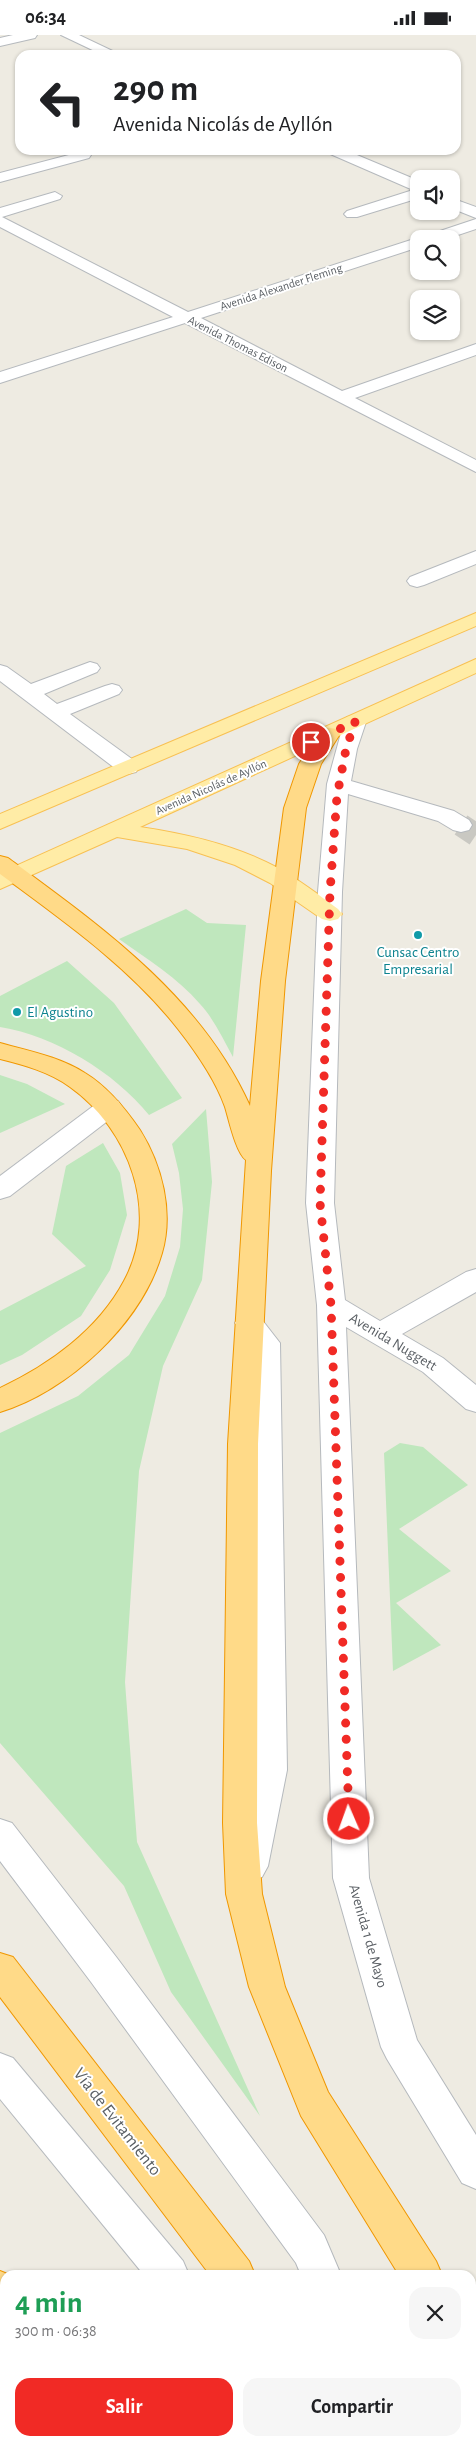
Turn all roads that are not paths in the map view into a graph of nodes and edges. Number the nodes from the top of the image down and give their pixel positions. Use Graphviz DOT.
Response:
graph roads {
  1 [pos="30,35"];
  2 [pos="68,35"];
  3 [pos="0,42"];
  4 [pos="102,50"];
  5 [pos="84,155"];
  6 [pos="345,155"];
  7 [pos="0,178"];
  8 [pos="410,183"];
  9 [pos="55,196"];
  10 [pos="410,196"];
  11 [pos="460,206"];
  12 [pos="0,213"];
  13 [pos="476,213"];
  14 [pos="352,215"];
  15 [pos="0,221"];
  16 [pos="476,224"];
  17 [pos="458,230"];
  18 [pos="410,246"];
  19 [pos="186,317"];
  20 [pos="476,349"];
  21 [pos="0,378"];
  22 [pos="341,397"];
  23 [pos="476,467"];
  24 [pos="476,557"];
  25 [pos="417,581"];
  26 [pos="476,619"];
  27 [pos="476,665"];
  28 [pos="90,668"];
  29 [pos="0,671"];
  30 [pos="112,690"];
  31 [pos="30,692"];
  32 [pos="56,712"];
  33 [pos="355,722"];
  34 [pos="329,734"];
  35 [pos="128,767"];
  36 [pos="338,784"];
  37 [pos="0,822"];
  38 [pos="460,825"];
  39 [pos="116,830"];
  40 [pos="5,873"];
  41 [pos="284,881"];
  42 [pos="330,914"];
  43 [pos="0,1051"];
  44 [pos="109,1107"];
  45 [pos="258,1171"];
  46 [pos="0,1191"];
  47 [pos="476,1279"];
  48 [pos="331,1305"];
  49 [pos="250,1323"];
  50 [pos="380,1333"];
  51 [pos="0,1401"];
  52 [pos="476,1401"];
  53 [pos="0,1834"];
  54 [pos="244,1894"];
  55 [pos="0,1969"];
  56 [pos="0,2070"];
  57 [pos="476,2170"];
  58 [pos="165,2270"];
  59 [pos="231,2270"];
  60 [pos="318,2270"];
  61 [pos="419,2270"];
  1 -- 3 [label="street"];
  2 -- 4 [label="street"];
  5 -- 7 [label="street"];
  6 -- 8 [label="street"];
  9 -- 12 [label="street"];
  10 -- 14 [label="street"];
  11 -- 13 [label="street"];
  15 -- 19 [label="street, Avenida Thomas Edison"];
  16 -- 17 [label="street"];
  18 -- 19 [label="street, Avenida Alexander Fleming"];
  19 -- 21 [label="street, Avenida Alexander Fleming"];
  19 -- 22 [label="street, Avenida Thomas Edison"];
  20 -- 22 [label="street"];
  22 -- 23 [label="street, Avenida Thomas Edison"];
  24 -- 25 [label="street"];
  26 -- 35 [label="main road"];
  27 -- 33 [label="main road, Avenida Nicolás de Ayllón"];
  28 -- 31 [label="street"];
  29 -- 31 [label="street"];
  30 -- 32 [label="street"];
  31 -- 32 [label="street"];
  32 -- 35 [label="street"];
  33 -- 34 [label="main road, Avenida Nicolás de Ayllón"];
  33 -- 36 [label="street, Avenida 1 de Mayo"];
  34 -- 39 [label="main road, Avenida Nicolás de Ayllón"];
  34 -- 41 [label="highway"];
  35 -- 37 [label="main road"];
  36 -- 38 [label="street"];
  36 -- 42 [label="street, Avenida 1 de Mayo"];
  39 -- 40 [label="main road, Avenida Nicolás de Ayllón"];
  39 -- 41 [label="main road"];
  40 -- 45 [label="highway"];
  41 -- 42 [label="main road"];
  41 -- 45 [label="highway"];
  42 -- 48 [label="street, Avenida 1 de Mayo"];
  43 -- 44 [label="highway"];
  44 -- 46 [label="street"];
  44 -- 51 [label="highway"];
  45 -- 49 [label="highway"];
  47 -- 50 [label="street"];
  48 -- 50 [label="street, Avenida Nuggett"];
  48 -- 57 [label="street, Avenida 1 de Mayo"];
  49 -- 54 [label="street"];
  50 -- 52 [label="street, Avenida Nuggett"];
  53 -- 60 [label="street"];
  54 -- 61 [label="highway"];
  55 -- 59 [label="highway, Vía de Evitamiento"];
  56 -- 58 [label="street"];
}
